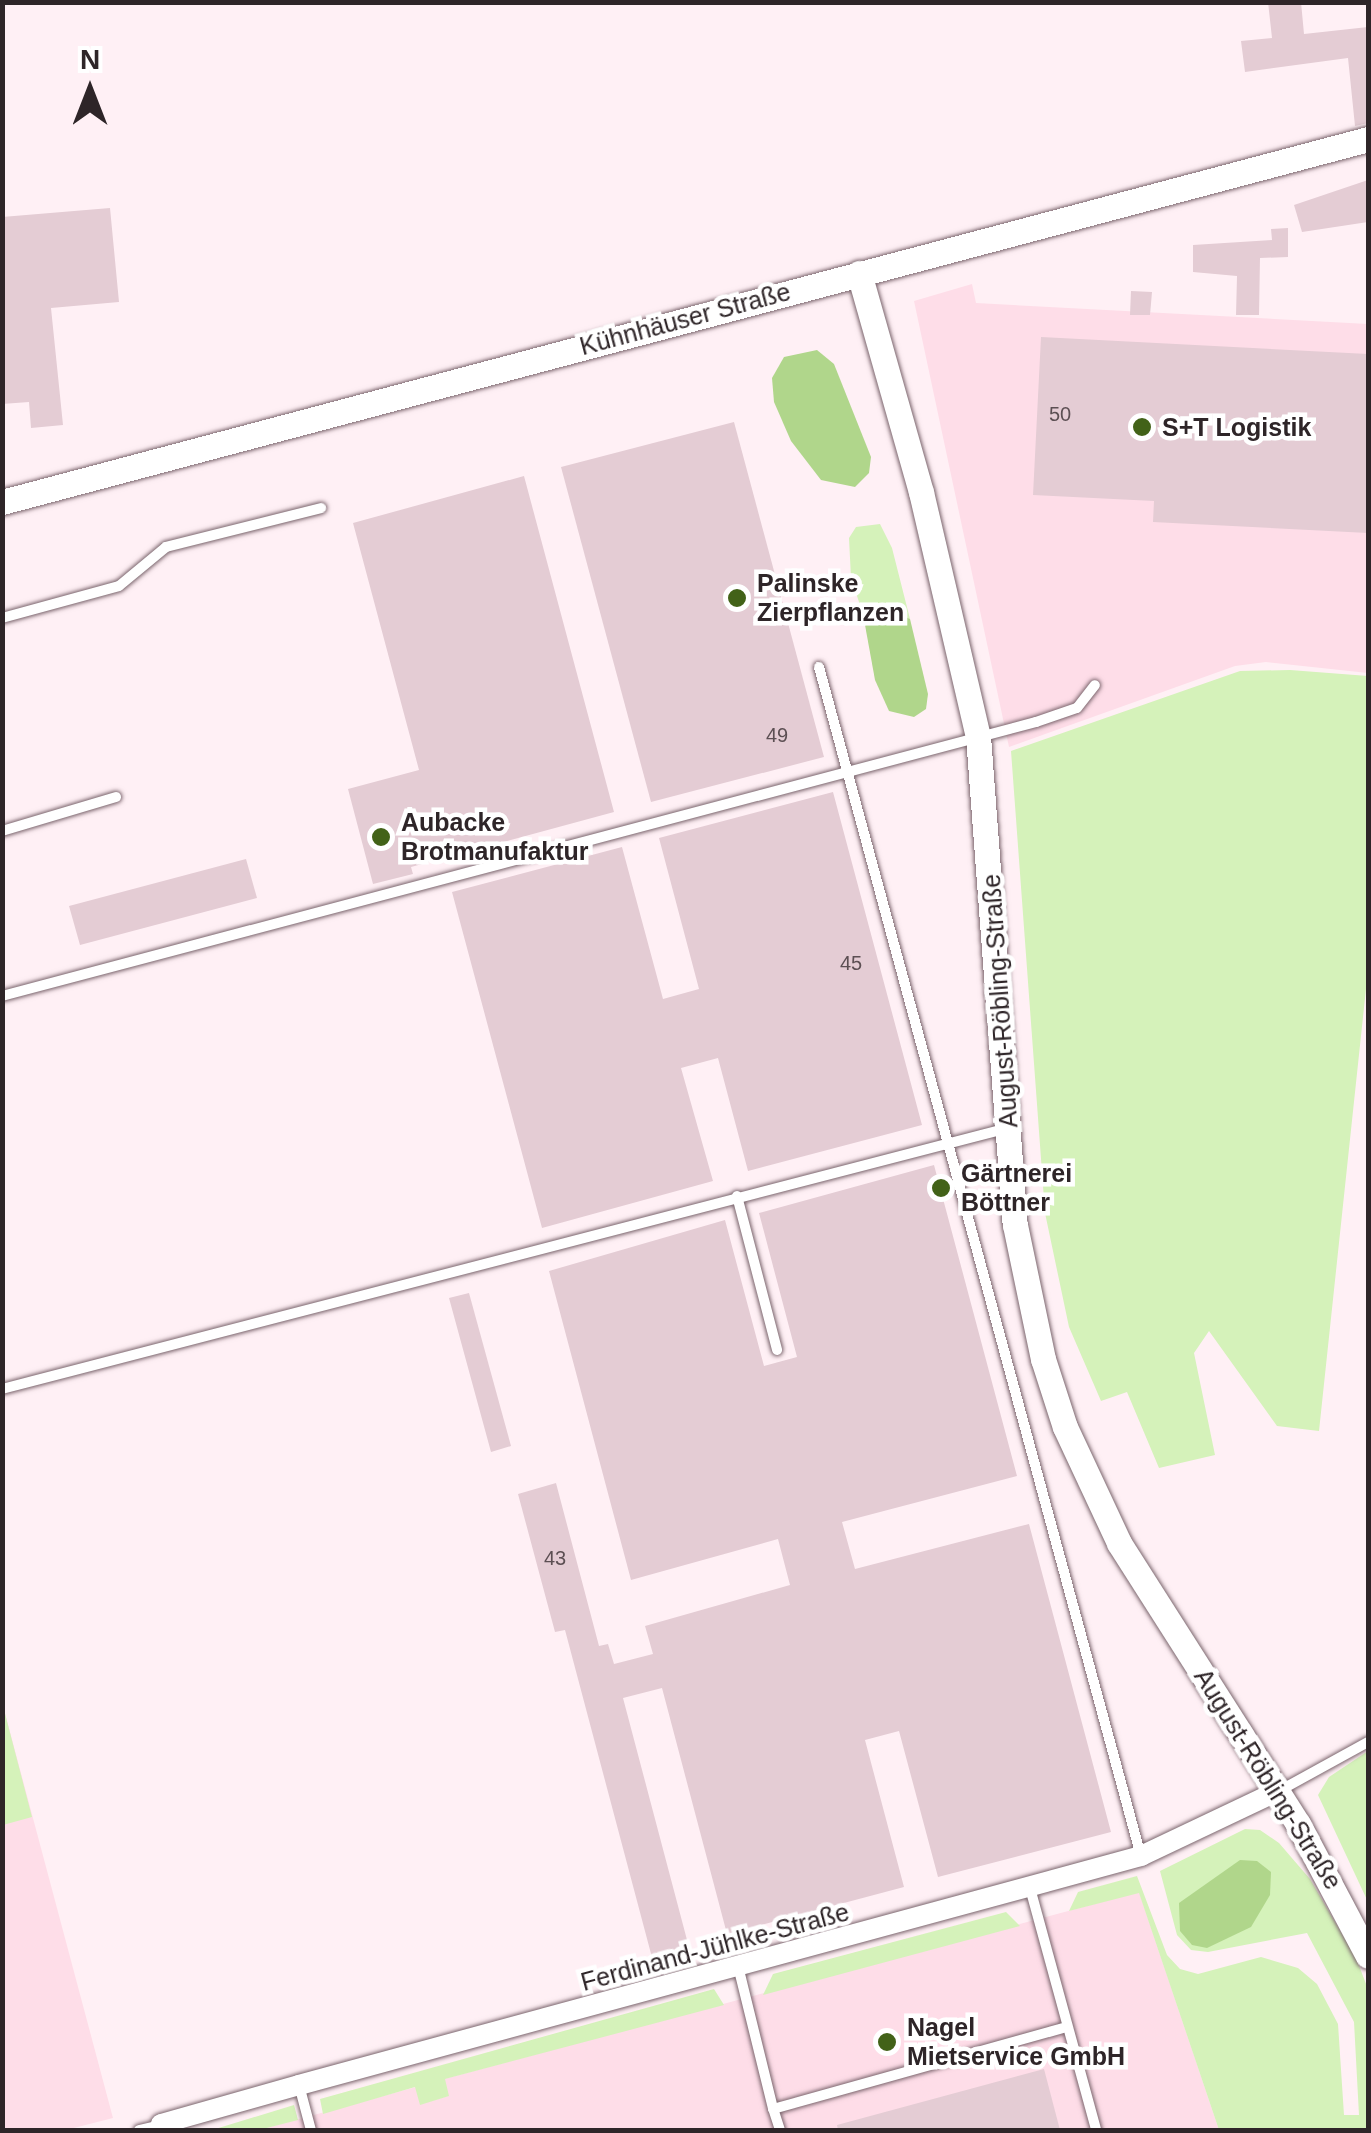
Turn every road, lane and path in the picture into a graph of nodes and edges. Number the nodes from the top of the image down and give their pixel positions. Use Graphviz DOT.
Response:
graph roads {
  1 [pos="1368,139"];
  2 [pos="859,272"];
  3 [pos="2,502"];
  4 [pos="320,508"];
  5 [pos="2,618"];
  6 [pos="819,668"];
  7 [pos="1094,685"];
  8 [pos="978,736"];
  9 [pos="846,771"];
  10 [pos="116,797"];
  11 [pos="2,830"];
  12 [pos="2,996"];
  13 [pos="1008,1128"];
  14 [pos="947,1140"];
  15 [pos="737,1196"];
  16 [pos="777,1350"];
  17 [pos="2,1389"];
  18 [pos="1368,1742"];
  19 [pos="1278,1791"];
  20 [pos="1141,1856"];
  21 [pos="1030,1888"];
  22 [pos="1368,1956"];
  23 [pos="738,1966"];
  24 [pos="1066,2027"];
  25 [pos="299,2085"];
  26 [pos="774,2109"];
  27 [pos="161,2128"];
  28 [pos="138,2130"];
  29 [pos="311,2130"];
  30 [pos="780,2130"];
  31 [pos="1096,2130"];
  1 -- 2 [label="street, Kühnhäuser Straße"];
  2 -- 3 [label="street, Kühnhäuser Straße"];
  2 -- 8 [label="street, August-Röbling-Straße"];
  4 -- 5 [label="lane"];
  6 -- 9 [label="lane"];
  7 -- 8 [label="lane"];
  8 -- 9 [label="lane"];
  8 -- 13 [label="street, August-Röbling-Straße"];
  9 -- 12 [label="lane"];
  9 -- 14 [label="lane"];
  10 -- 11 [label="lane"];
  13 -- 14 [label="lane"];
  13 -- 19 [label="street, August-Röbling-Straße"];
  14 -- 15 [label="lane"];
  14 -- 20 [label="lane"];
  15 -- 16 [label="lane"];
  15 -- 17 [label="lane"];
  18 -- 19 [label="lane"];
  19 -- 20 [label="street, Ferdinand-Jühlke-Straße"];
  19 -- 22 [label="street, August-Röbling-Straße"];
  20 -- 21 [label="street, Ferdinand-Jühlke-Straße"];
  21 -- 23 [label="street, Ferdinand-Jühlke-Straße"];
  21 -- 24 [label="lane"];
  23 -- 25 [label="street, Ferdinand-Jühlke-Straße"];
  23 -- 26 [label="lane"];
  24 -- 26 [label="lane"];
  24 -- 31 [label="lane"];
  25 -- 27 [label="street, Ferdinand-Jühlke-Straße"];
  25 -- 29 [label="lane"];
  26 -- 30 [label="lane"];
  27 -- 28 [label="lane"];
}
